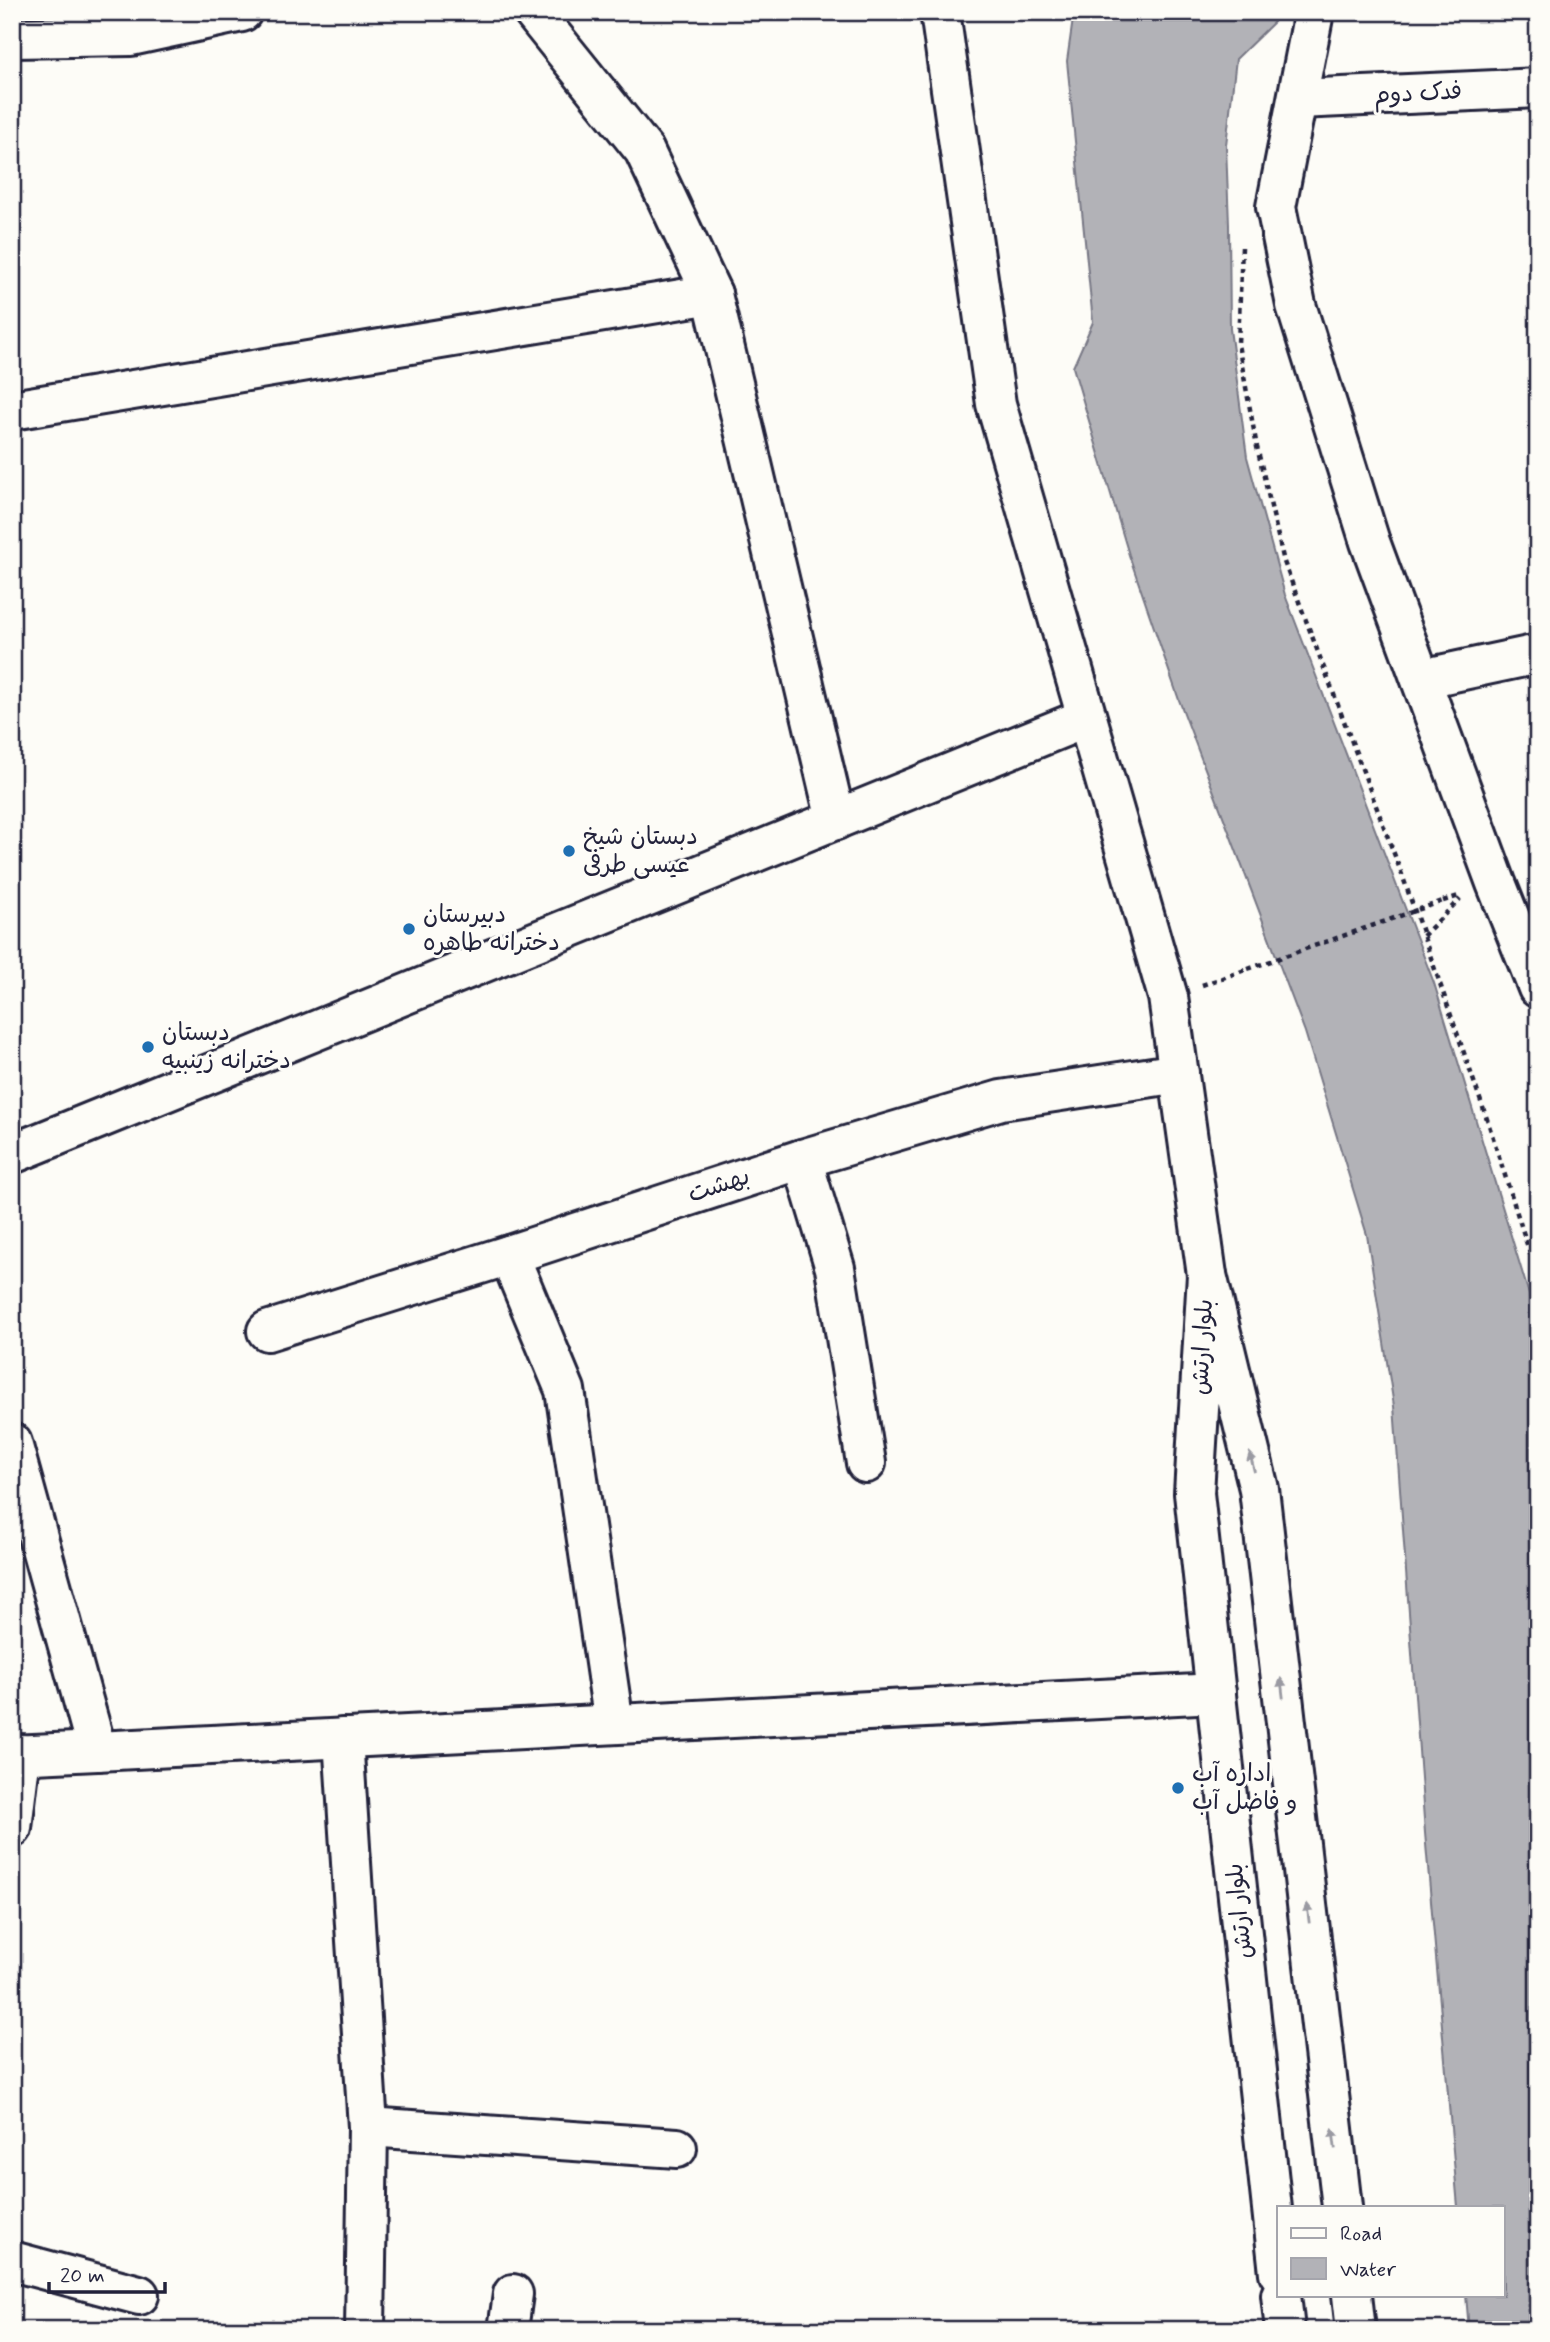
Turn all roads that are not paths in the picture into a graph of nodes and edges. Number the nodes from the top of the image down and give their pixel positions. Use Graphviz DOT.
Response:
graph roads {
  1 [pos="243,12"];
  2 [pos="534,12"];
  3 [pos="940,12"];
  4 [pos="1314,12"];
  5 [pos="12,38"];
  6 [pos="1538,88"];
  7 [pos="1298,99"];
  8 [pos="712,294"];
  9 [pos="12,410"];
  10 [pos="1538,654"];
  11 [pos="1421,678"];
  12 [pos="1086,718"];
  13 [pos="836,820"];
  14 [pos="1538,988"];
  15 [pos="1179,1073"];
  16 [pos="12,1154"];
  17 [pos="802,1159"];
  18 [pos="509,1255"];
  19 [pos="1207,1275"];
  20 [pos="267,1331"];
  21 [pos="12,1443"];
  22 [pos="866,1463"];
  23 [pos="1216,1693"];
  24 [pos="614,1724"];
  25 [pos="343,1738"];
  26 [pos="97,1751"];
  27 [pos="17,1754"];
  28 [pos="12,1828"];
  29 [pos="368,2127"];
  30 [pos="677,2148"];
  31 [pos="1342,2206"];
  32 [pos="1277,2255"];
  33 [pos="12,2261"];
  34 [pos="139,2295"];
  35 [pos="1281,2296"];
  36 [pos="1352,2296"];
  37 [pos="365,2330"];
  38 [pos="1285,2330"];
  39 [pos="1356,2330"];
  1 -- 5 [label="street"];
  2 -- 8 [label="street"];
  3 -- 12 [label="street"];
  4 -- 7 [label="street"];
  6 -- 7 [label="street, فدک دوم"];
  7 -- 11 [label="street"];
  8 -- 9 [label="street"];
  8 -- 13 [label="street"];
  10 -- 11 [label="street"];
  11 -- 14 [label="street"];
  12 -- 13 [label="street"];
  12 -- 15 [label="street"];
  13 -- 16 [label="street"];
  15 -- 17 [label="street, بهشت"];
  15 -- 19 [label="street"];
  17 -- 18 [label="street, بهشت"];
  17 -- 22 [label="street"];
  18 -- 20 [label="street, بهشت"];
  18 -- 24 [label="street"];
  19 -- 23 [label="street, بلوار ارتش"];
  31 -- 19 [label="street, بلوار ارتش, one-way"];
  21 -- 26 [label="street"];
  23 -- 24 [label="street"];
  23 -- 32 [label="street, بلوار ارتش"];
  24 -- 25 [label="street"];
  25 -- 26 [label="street"];
  25 -- 29 [label="street"];
  26 -- 27 [label="street"];
  27 -- 28 [label="street"];
  29 -- 30 [label="street"];
  29 -- 37 [label="street"];
  33 -- 34 [label="street"];
  35 -- 38 [label="street"];
  36 -- 39 [label="street"];
}
